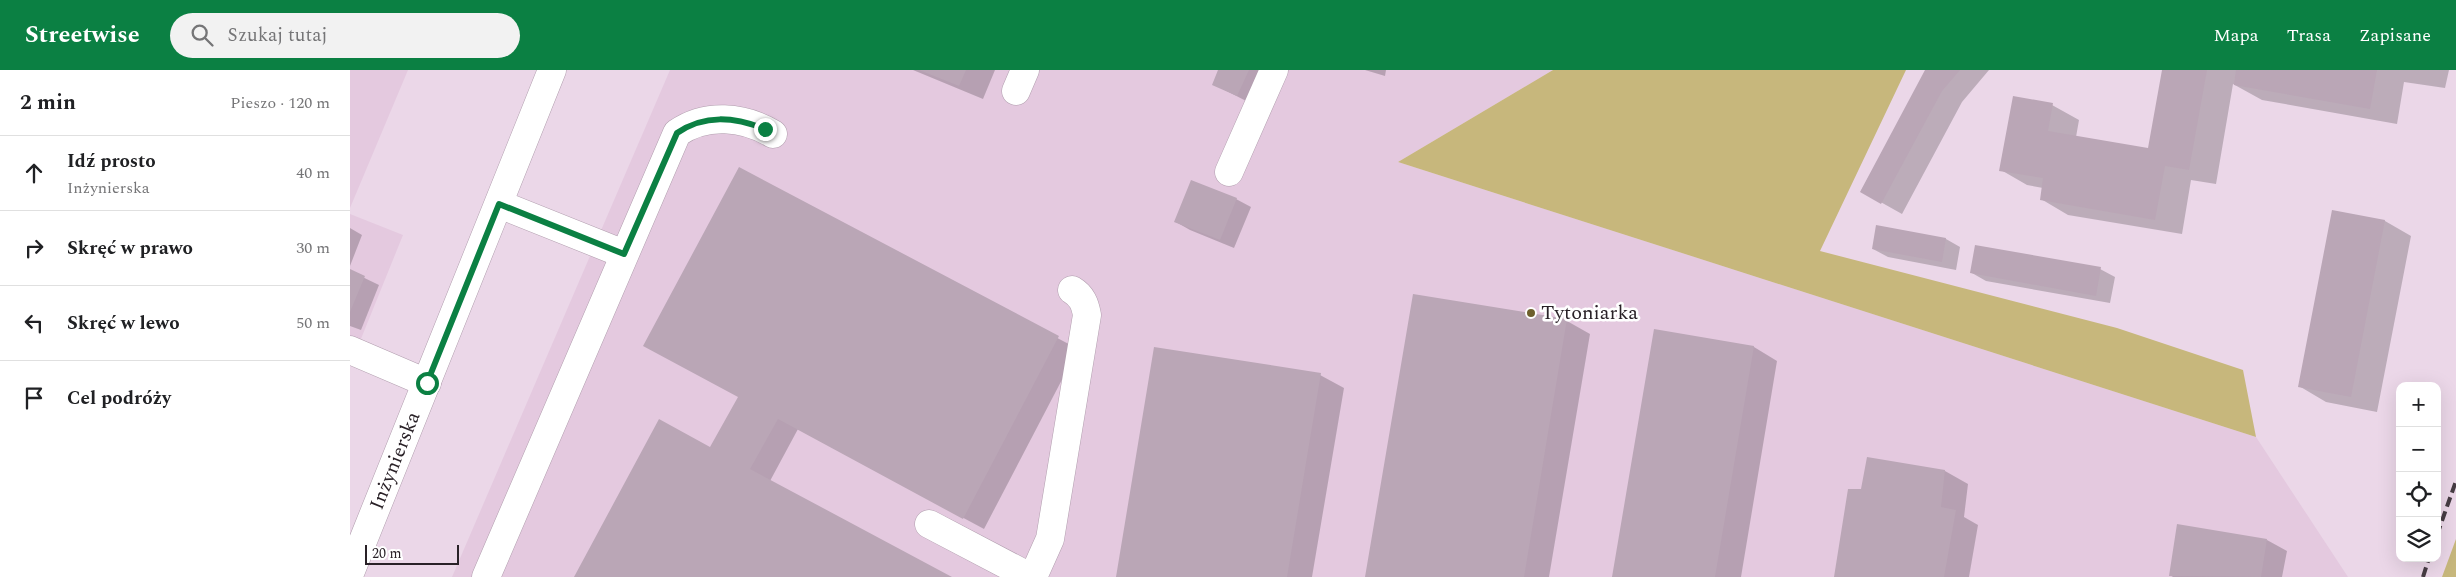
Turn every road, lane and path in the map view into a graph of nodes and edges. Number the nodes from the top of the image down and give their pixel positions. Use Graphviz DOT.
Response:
graph roads {
  1 [pos="552,70"];
  2 [pos="1274,70"];
  3 [pos="773,134"];
  4 [pos="1230,172"];
  5 [pos="499,204"];
  6 [pos="624,254"];
  7 [pos="1072,290"];
  8 [pos="350,350"];
  9 [pos="427,383"];
  10 [pos="929,524"];
  11 [pos="350,573"];
  12 [pos="486,577"];
  13 [pos="1032,577"];
  1 -- 5 [label="street, Inżynierska"];
  2 -- 4 [label="street"];
  3 -- 6 [label="street"];
  5 -- 6 [label="street"];
  5 -- 9 [label="street, Inżynierska"];
  6 -- 12 [label="street"];
  7 -- 13 [label="street"];
  8 -- 9 [label="street"];
  9 -- 11 [label="street, Inżynierska"];
  10 -- 13 [label="street"];
}
